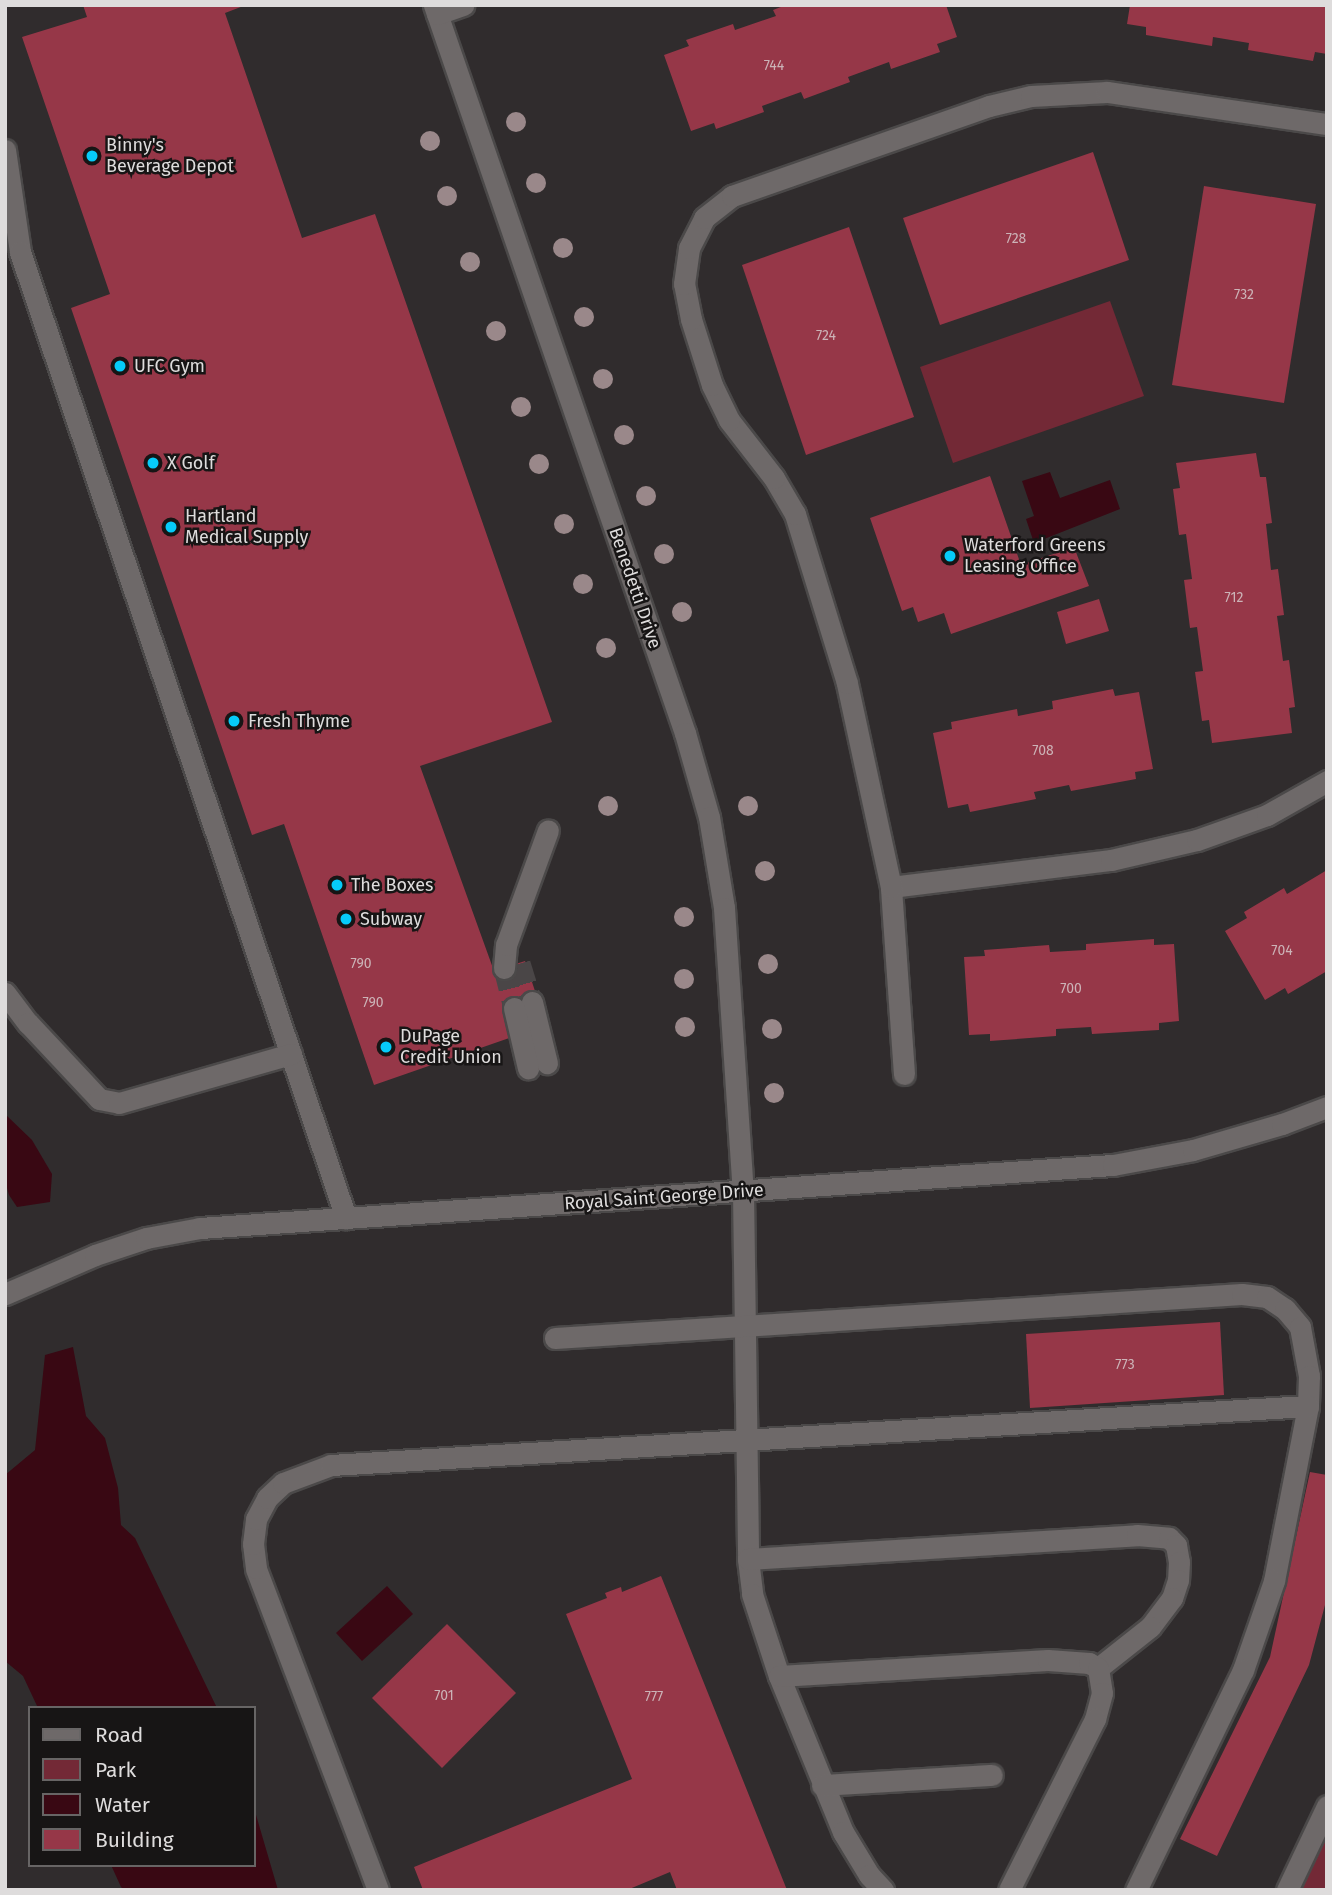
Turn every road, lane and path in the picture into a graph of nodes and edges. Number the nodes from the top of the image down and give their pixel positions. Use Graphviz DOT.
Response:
graph roads {
  1 [pos="463,5"];
  2 [pos="435,10"];
  3 [pos="1327,124"];
  4 [pos="5,150"];
  5 [pos="1327,781"];
  6 [pos="548,830"];
  7 [pos="891,887"];
  8 [pos="512,966"];
  9 [pos="5,993"];
  10 [pos="523,1005"];
  11 [pos="291,1054"];
  12 [pos="538,1065"];
  13 [pos="904,1074"];
  14 [pos="1327,1107"];
  15 [pos="743,1191"];
  16 [pos="346,1218"];
  17 [pos="5,1294"];
  18 [pos="744,1326"];
  19 [pos="555,1338"];
  20 [pos="1308,1406"];
  21 [pos="746,1440"];
  22 [pos="748,1559"];
  23 [pos="1098,1668"];
  24 [pos="779,1676"];
  25 [pos="992,1775"];
  26 [pos="822,1785"];
  27 [pos="1327,1807"];
  28 [pos="378,1890"];
  29 [pos="883,1890"];
  30 [pos="1009,1890"];
  31 [pos="1136,1890"];
  32 [pos="1287,1890"];
  1 -- 2 [label="street"];
  2 -- 15 [label="street, Benedetti Drive"];
  3 -- 7 [label="street"];
  4 -- 11 [label="street"];
  5 -- 7 [label="street"];
  6 -- 8 [label="street"];
  7 -- 13 [label="street"];
  9 -- 11 [label="street"];
  10 -- 12 [label="street"];
  11 -- 16 [label="street"];
  14 -- 15 [label="street, Royal Saint George Drive"];
  15 -- 16 [label="street, Royal Saint George Drive"];
  15 -- 18 [label="street, Benedetti Drive"];
  16 -- 17 [label="street, Royal Saint George Drive"];
  18 -- 19 [label="street"];
  18 -- 20 [label="street"];
  18 -- 21 [label="street, Benedetti Drive"];
  20 -- 21 [label="street"];
  20 -- 31 [label="street"];
  21 -- 22 [label="street, Benedetti Drive"];
  21 -- 28 [label="street"];
  22 -- 23 [label="street"];
  22 -- 24 [label="street, Benedetti Drive"];
  23 -- 24 [label="street"];
  23 -- 30 [label="street"];
  24 -- 26 [label="street, Benedetti Drive"];
  25 -- 26 [label="street"];
  26 -- 29 [label="street, Benedetti Drive"];
  27 -- 32 [label="street"];
}
